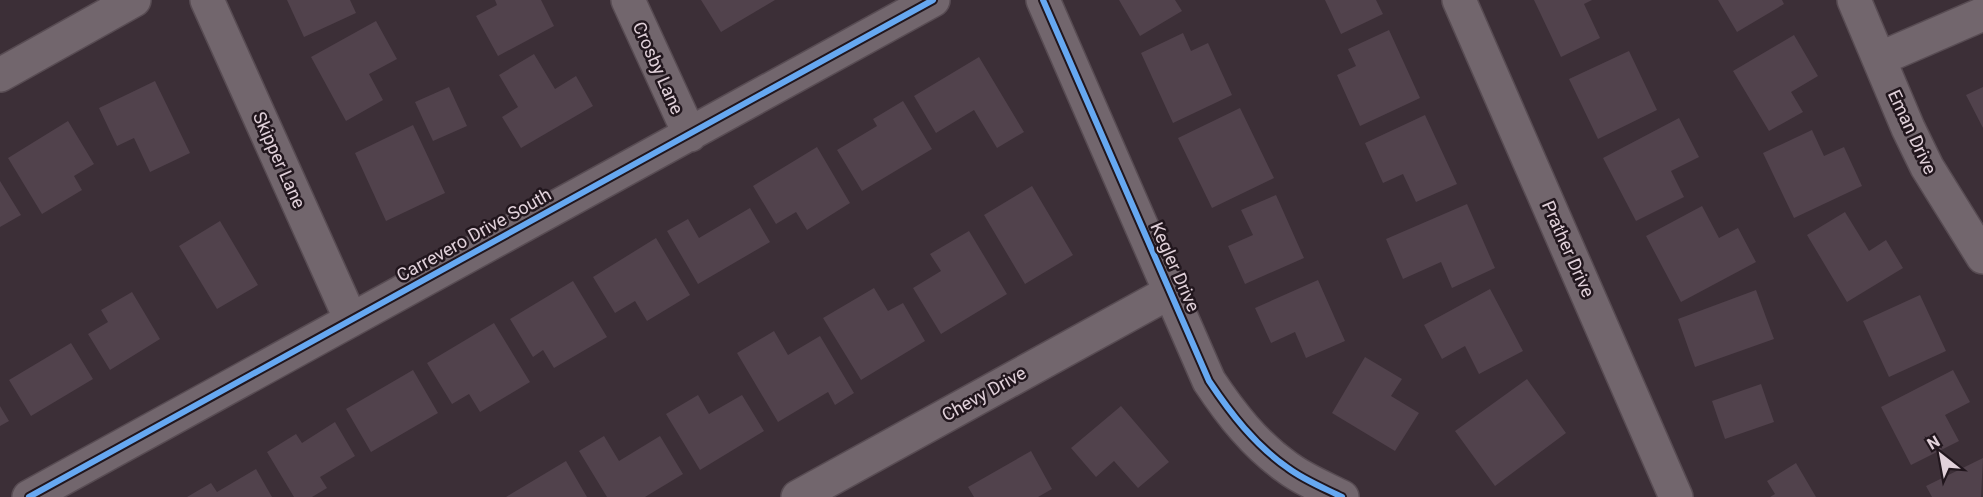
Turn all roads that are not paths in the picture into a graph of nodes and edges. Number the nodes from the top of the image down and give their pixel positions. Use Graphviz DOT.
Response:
graph roads {
  1 [pos="134,0"];
  2 [pos="207,0"];
  3 [pos="628,0"];
  4 [pos="933,0"];
  5 [pos="1043,0"];
  6 [pos="1459,0"];
  7 [pos="1854,0"];
  8 [pos="1983,14"];
  9 [pos="1880,59"];
  10 [pos="0,75"];
  11 [pos="690,135"];
  12 [pos="1983,257"];
  13 [pos="1170,292"];
  14 [pos="351,320"];
  15 [pos="1665,493"];
  16 [pos="29,497"];
  17 [pos="798,497"];
  18 [pos="1342,497"];
  1 -- 10 [label="street"];
  2 -- 14 [label="street, Skipper Lane"];
  3 -- 11 [label="street, Crosby Lane"];
  4 -- 11 [label="street, Carrevero Drive South"];
  5 -- 13 [label="street, Kegler Drive"];
  6 -- 15 [label="street, Prather Drive"];
  7 -- 9 [label="street, Eman Drive"];
  8 -- 9 [label="street"];
  9 -- 12 [label="street, Eman Drive"];
  11 -- 14 [label="street, Carrevero Drive South"];
  13 -- 17 [label="street, Chevy Drive"];
  13 -- 18 [label="street, Kegler Drive"];
  14 -- 16 [label="street, Carrevero Drive South"];
}
